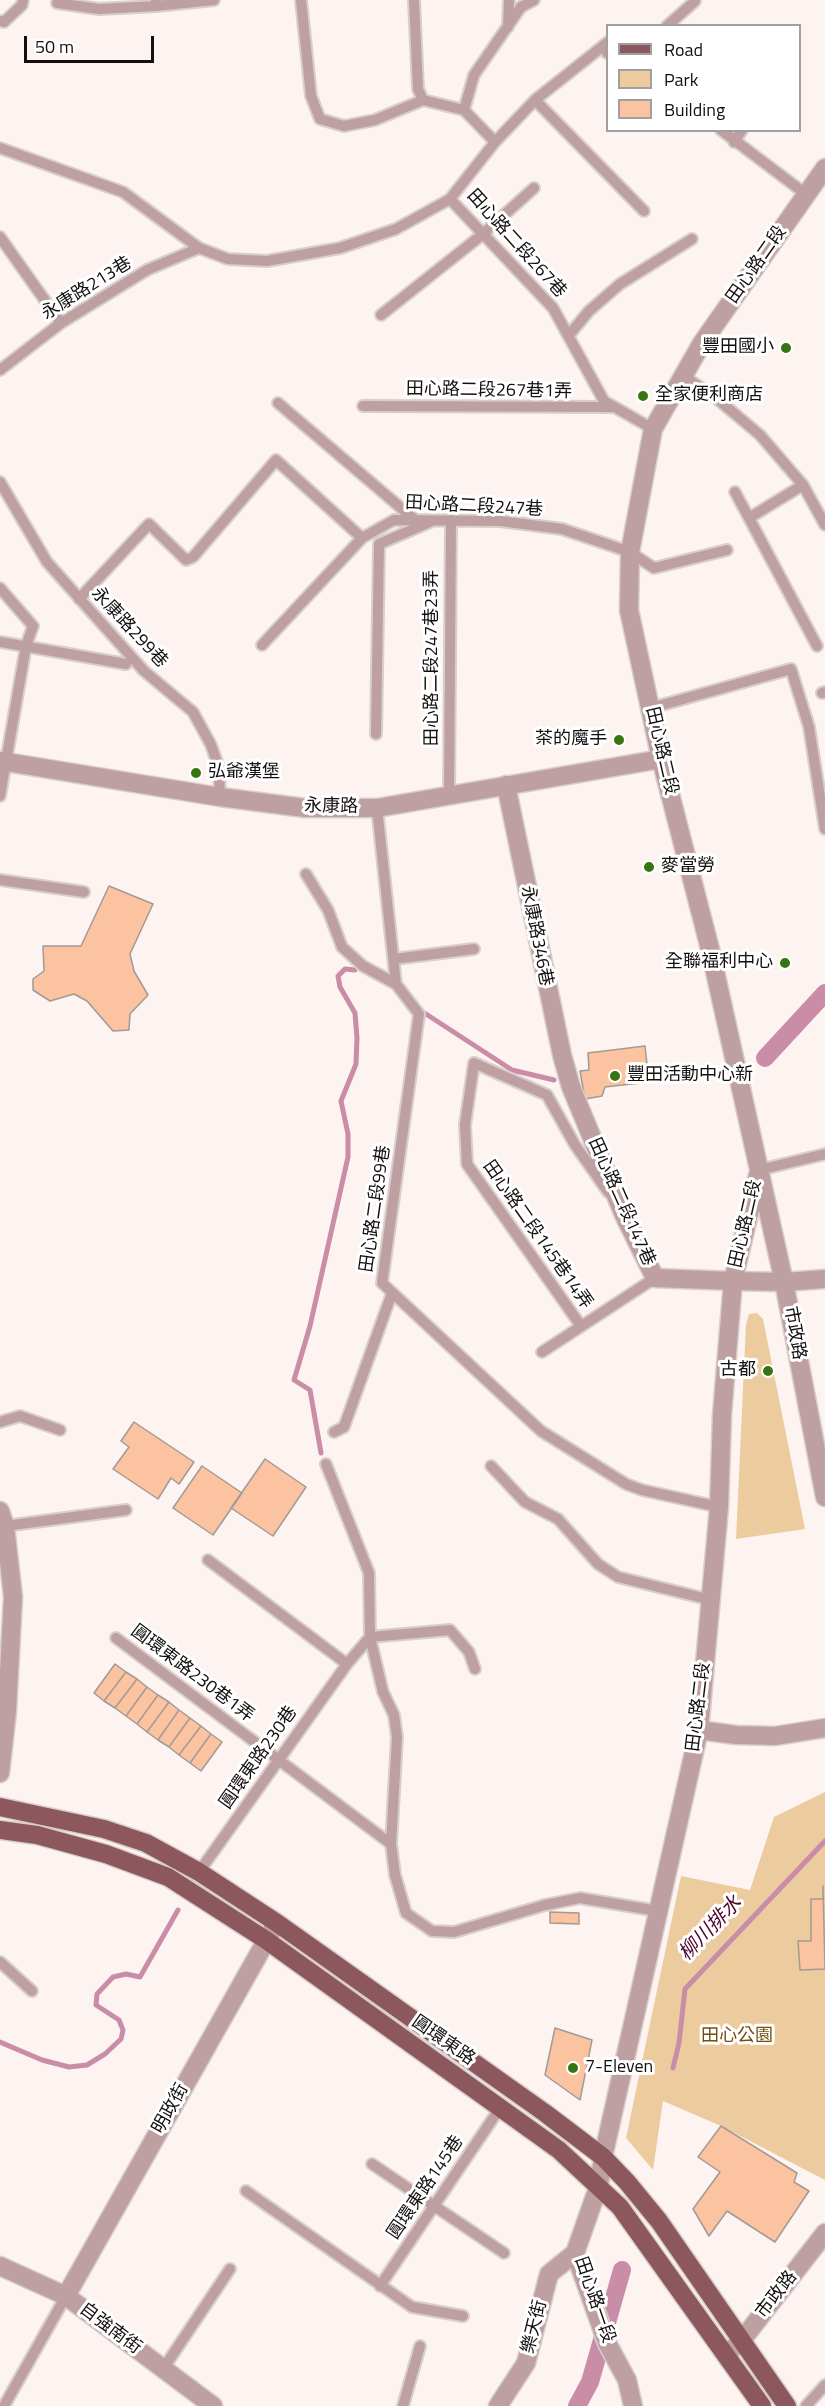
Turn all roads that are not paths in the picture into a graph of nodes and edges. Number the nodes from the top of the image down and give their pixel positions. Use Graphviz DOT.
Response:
graph roads {
  1 [pos="23,0"];
  2 [pos="214,0"];
  3 [pos="301,0"];
  4 [pos="414,0"];
  5 [pos="509,0"];
  6 [pos="534,0"];
  7 [pos="695,1"];
  8 [pos="57,3"];
  9 [pos="156,3"];
  10 [pos="0,21"];
  11 [pos="669,24"];
  12 [pos="508,28"];
  13 [pos="606,44"];
  14 [pos="423,100"];
  15 [pos="535,100"];
  16 [pos="464,110"];
  17 [pos="723,132"];
  18 [pos="741,132"];
  19 [pos="495,142"];
  20 [pos="734,142"];
  21 [pos="0,148"];
  22 [pos="825,168"];
  23 [pos="534,188"];
  24 [pos="807,195"];
  25 [pos="450,199"];
  26 [pos="644,210"];
  27 [pos="483,234"];
  28 [pos="0,237"];
  29 [pos="692,239"];
  30 [pos="199,248"];
  31 [pos="381,315"];
  32 [pos="61,323"];
  33 [pos="569,335"];
  34 [pos="0,370"];
  35 [pos="682,375"];
  36 [pos="278,403"];
  37 [pos="363,406"];
  38 [pos="615,407"];
  39 [pos="653,429"];
  40 [pos="0,482"];
  41 [pos="803,485"];
  42 [pos="735,492"];
  43 [pos="749,518"];
  44 [pos="414,519"];
  45 [pos="434,520"];
  46 [pos="451,520"];
  47 [pos="825,525"];
  48 [pos="362,538"];
  49 [pos="727,550"];
  50 [pos="630,552"];
  51 [pos="0,588"];
  52 [pos="79,599"];
  53 [pos="0,642"];
  54 [pos="262,645"];
  55 [pos="26,646"];
  56 [pos="817,646"];
  57 [pos="126,664"];
  58 [pos="651,708"];
  59 [pos="376,734"];
  60 [pos="661,759"];
  61 [pos="2,761"];
  62 [pos="506,785"];
  63 [pos="0,796"];
  64 [pos="449,796"];
  65 [pos="220,797"];
  66 [pos="377,808"];
  67 [pos="825,828"];
  68 [pos="306,874"];
  69 [pos="0,880"];
  70 [pos="84,892"];
  71 [pos="474,949"];
  72 [pos="394,960"];
  73 [pos="396,984"];
  74 [pos="571,1087"];
  75 [pos="825,1154"];
  76 [pos="759,1170"];
  77 [pos="624,1215"];
  78 [pos="655,1278"];
  79 [pos="825,1279"];
  80 [pos="733,1281"];
  81 [pos="784,1282"];
  82 [pos="392,1293"];
  83 [pos="581,1326"];
  84 [pos="543,1352"];
  85 [pos="0,1422"];
  86 [pos="60,1430"];
  87 [pos="334,1432"];
  88 [pos="326,1464"];
  89 [pos="491,1466"];
  90 [pos="825,1497"];
  91 [pos="719,1507"];
  92 [pos="126,1510"];
  93 [pos="2,1519"];
  94 [pos="208,1560"];
  95 [pos="711,1600"];
  96 [pos="370,1637"];
  97 [pos="116,1638"];
  98 [pos="347,1664"];
  99 [pos="475,1669"];
  100 [pos="4,1712"];
  101 [pos="825,1728"];
  102 [pos="699,1730"];
  103 [pos="278,1759"];
  104 [pos="0,1773"];
  105 [pos="0,1807"];
  106 [pos="0,1830"];
  107 [pos="392,1844"];
  108 [pos="199,1872"];
  109 [pos="658,1911"];
  110 [pos="277,1923"];
  111 [pos="266,1940"];
  112 [pos="0,1962"];
  113 [pos="32,1991"];
  114 [pos="500,2108"];
  115 [pos="603,2157"];
  116 [pos="372,2163"];
  117 [pos="599,2185"];
  118 [pos="246,2191"];
  119 [pos="435,2206"];
  120 [pos="825,2233"];
  121 [pos="504,2253"];
  122 [pos="575,2253"];
  123 [pos="0,2266"];
  124 [pos="230,2269"];
  125 [pos="380,2286"];
  126 [pos="66,2296"];
  127 [pos="463,2316"];
  128 [pos="742,2340"];
  129 [pos="420,2346"];
  130 [pos="727,2354"];
  131 [pos="163,2369"];
  132 [pos="825,2385"];
  133 [pos="4,2406"];
  134 [pos="213,2406"];
  135 [pos="403,2406"];
  136 [pos="498,2406"];
  137 [pos="633,2406"];
  138 [pos="762,2406"];
  139 [pos="787,2406"];
  140 [pos="806,2406"];
  1 -- 10 [label="lane"];
  2 -- 9 [label="lane"];
  3 -- 14 [label="lane"];
  4 -- 14 [label="lane"];
  5 -- 12 [label="lane"];
  6 -- 12 [label="lane"];
  7 -- 11 [label="lane"];
  8 -- 9 [label="lane"];
  12 -- 16 [label="lane"];
  13 -- 15 [label="lane, 田心路二段267巷"];
  14 -- 16 [label="lane"];
  15 -- 19 [label="lane, 田心路二段267巷"];
  15 -- 26 [label="lane"];
  16 -- 19 [label="lane"];
  17 -- 20 [label="lane"];
  18 -- 20 [label="lane"];
  19 -- 25 [label="lane, 田心路二段267巷"];
  20 -- 24 [label="lane"];
  21 -- 30 [label="lane"];
  22 -- 24 [label="street, 田心路二段"];
  23 -- 27 [label="lane"];
  24 -- 35 [label="street, 田心路二段"];
  25 -- 27 [label="lane, 田心路二段267巷"];
  25 -- 30 [label="lane"];
  27 -- 31 [label="lane"];
  27 -- 33 [label="lane, 田心路二段267巷"];
  28 -- 32 [label="lane"];
  29 -- 33 [label="lane"];
  30 -- 32 [label="lane, 永康路213巷"];
  32 -- 34 [label="lane, 永康路213巷"];
  33 -- 38 [label="lane, 田心路二段267巷"];
  35 -- 39 [label="street, 田心路二段"];
  35 -- 41 [label="lane"];
  36 -- 44 [label="lane"];
  37 -- 38 [label="lane, 田心路二段267巷1弄"];
  38 -- 39 [label="lane, 田心路二段267巷"];
  39 -- 50 [label="street, 田心路二段"];
  40 -- 52 [label="lane, 永康路299巷"];
  41 -- 43 [label="lane"];
  41 -- 47 [label="lane"];
  42 -- 43 [label="lane"];
  43 -- 56 [label="lane"];
  44 -- 45 [label="lane, 田心路二段247巷"];
  44 -- 48 [label="lane, 田心路二段247巷"];
  45 -- 46 [label="lane, 田心路二段247巷"];
  45 -- 59 [label="lane"];
  46 -- 50 [label="lane, 田心路二段247巷"];
  46 -- 64 [label="lane, 田心路二段247巷23弄"];
  48 -- 52 [label="lane"];
  48 -- 54 [label="lane, 田心路二段247巷"];
  49 -- 50 [label="lane, 田心路二段247巷"];
  50 -- 58 [label="street, 田心路二段"];
  51 -- 55 [label="lane"];
  52 -- 65 [label="lane, 永康路299巷"];
  53 -- 55 [label="lane"];
  55 -- 57 [label="lane"];
  55 -- 61 [label="lane"];
  58 -- 60 [label="street, 田心路二段"];
  58 -- 67 [label="lane"];
  60 -- 62 [label="street, 永康路"];
  60 -- 76 [label="street, 田心路二段"];
  61 -- 63 [label="lane"];
  61 -- 65 [label="street, 永康路"];
  62 -- 64 [label="street, 永康路"];
  62 -- 74 [label="street, 永康路346巷"];
  64 -- 66 [label="street, 永康路"];
  65 -- 66 [label="street, 永康路"];
  66 -- 72 [label="lane"];
  68 -- 73 [label="lane"];
  69 -- 70 [label="lane"];
  71 -- 72 [label="lane"];
  72 -- 73 [label="lane"];
  73 -- 82 [label="lane, 田心路二段99巷"];
  74 -- 77 [label="street, 田心路二段147巷"];
  75 -- 76 [label="lane"];
  76 -- 80 [label="street, 田心路二段"];
  76 -- 81 [label="street, 市政路"];
  77 -- 78 [label="street, 田心路二段147巷"];
  77 -- 83 [label="lane, 田心路二段145巷14弄"];
  78 -- 80 [label="street, 田心路二段147巷"];
  78 -- 83 [label="lane"];
  79 -- 81 [label="street, 田心路二段147巷"];
  80 -- 81 [label="street, 田心路二段147巷"];
  80 -- 91 [label="street, 田心路二段"];
  81 -- 90 [label="street, 市政路"];
  82 -- 87 [label="lane"];
  82 -- 91 [label="lane, 田心路二段99巷"];
  83 -- 84 [label="lane"];
  85 -- 86 [label="lane"];
  88 -- 96 [label="lane"];
  89 -- 95 [label="lane"];
  91 -- 95 [label="street, 田心路二段"];
  92 -- 93 [label="lane"];
  93 -- 100 [label="street"];
  94 -- 98 [label="lane"];
  95 -- 102 [label="street, 田心路二段"];
  96 -- 98 [label="lane, 圓環東路230巷"];
  96 -- 99 [label="lane"];
  96 -- 107 [label="lane"];
  97 -- 103 [label="lane, 圓環東路230巷1弄"];
  98 -- 103 [label="lane, 圓環東路230巷"];
  100 -- 104 [label="street"];
  101 -- 102 [label="street"];
  102 -- 109 [label="street, 田心路二段"];
  103 -- 107 [label="lane, 圓環東路230巷1弄"];
  103 -- 108 [label="lane, 圓環東路230巷"];
  105 -- 108 [label="main road, 圓環東路"];
  106 -- 111 [label="main road, 圓環東路"];
  107 -- 109 [label="lane"];
  108 -- 110 [label="main road, 圓環東路"];
  109 -- 115 [label="street, 田心路二段"];
  110 -- 111 [label="street, 明政街"];
  110 -- 115 [label="main road, 圓環東路"];
  111 -- 114 [label="main road, 圓環東路"];
  111 -- 126 [label="street, 明政街"];
  112 -- 113 [label="lane"];
  114 -- 117 [label="main road, 圓環東路"];
  114 -- 119 [label="lane, 圓環東路145巷"];
  115 -- 117 [label="street, 田心路一段"];
  115 -- 128 [label="main road, 圓環東路"];
  116 -- 119 [label="lane"];
  117 -- 122 [label="street, 田心路一段"];
  117 -- 130 [label="main road, 圓環東路"];
  118 -- 125 [label="lane"];
  119 -- 121 [label="lane"];
  119 -- 125 [label="lane, 圓環東路145巷"];
  120 -- 128 [label="street, 市政路"];
  122 -- 136 [label="street, 樂天街"];
  122 -- 137 [label="street, 田心路一段"];
  123 -- 126 [label="street, 自強南街"];
  124 -- 131 [label="lane"];
  125 -- 127 [label="lane"];
  126 -- 131 [label="street, 自強南街"];
  126 -- 133 [label="lane"];
  128 -- 130 [label="street, 市政路"];
  128 -- 139 [label="main road, 圓環東路"];
  129 -- 135 [label="lane"];
  130 -- 138 [label="main road, 圓環東路"];
  131 -- 134 [label="street, 自強南街"];
  132 -- 140 [label="lane"];
}
